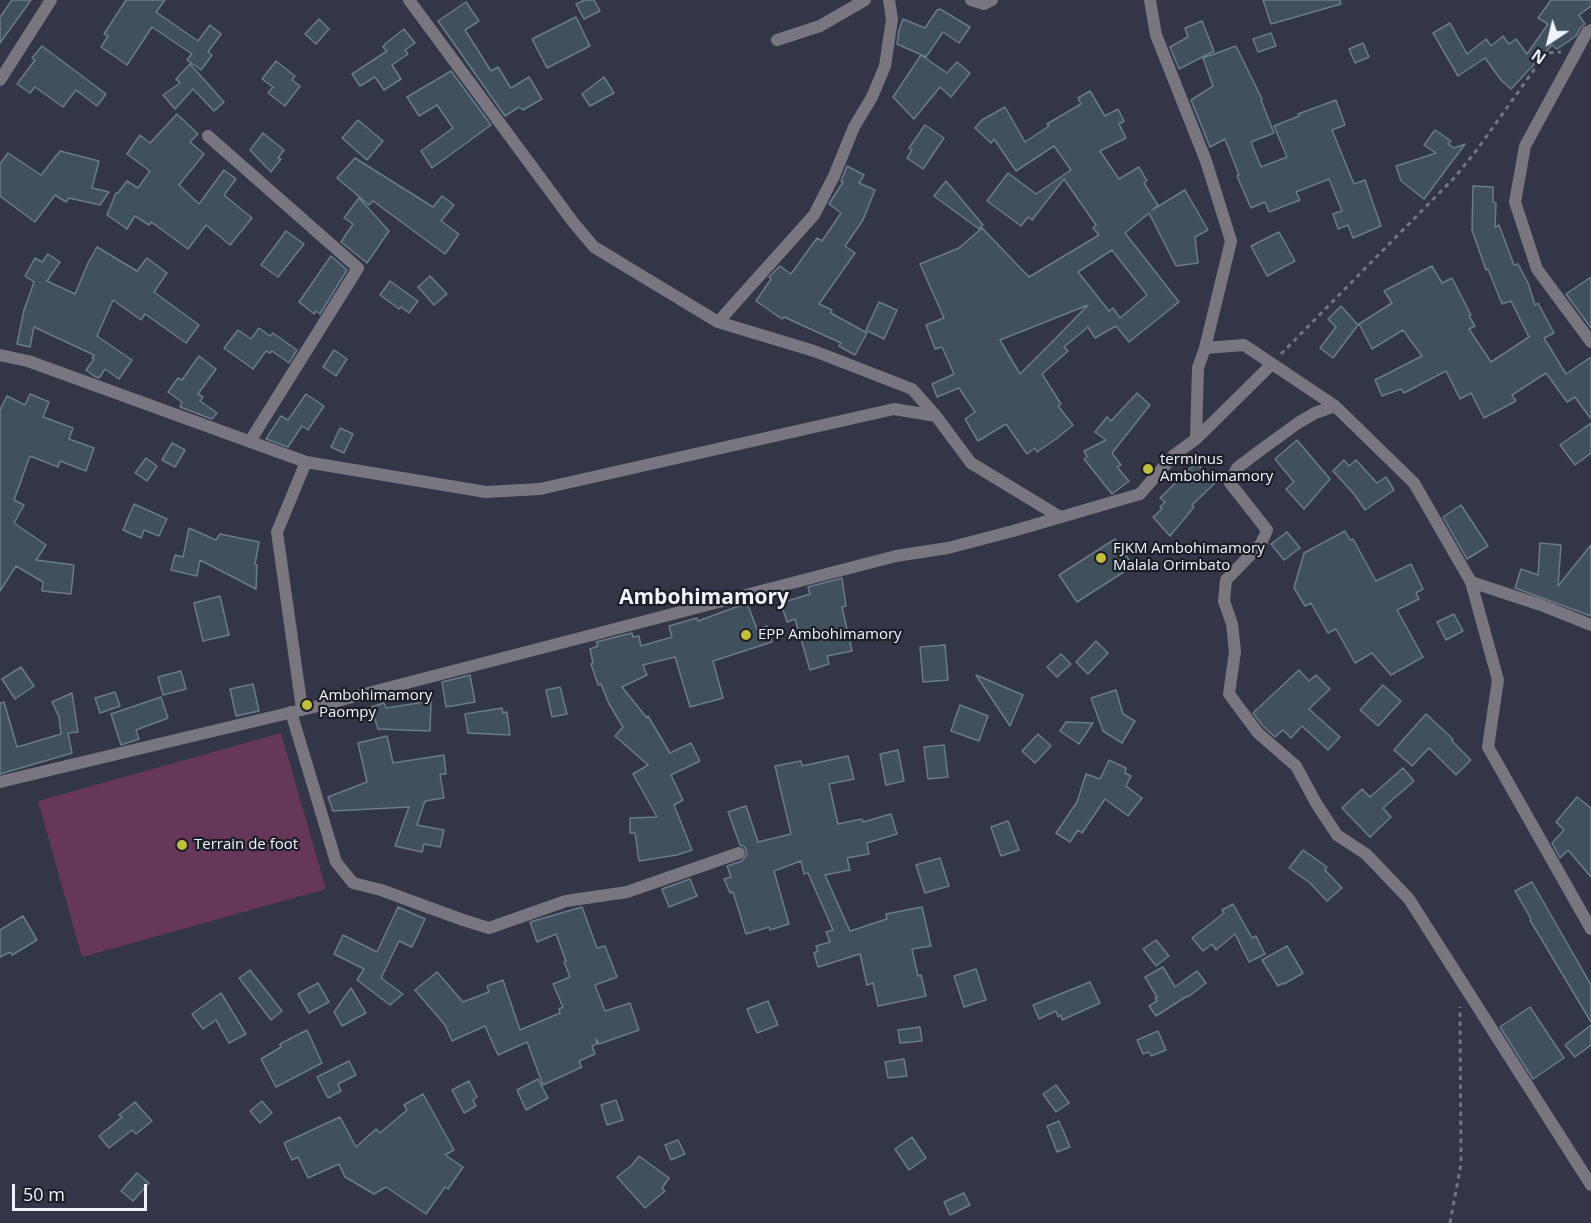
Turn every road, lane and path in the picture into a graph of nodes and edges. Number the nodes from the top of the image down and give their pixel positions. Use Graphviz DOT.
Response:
graph roads {
  1 [pos="51,0"];
  2 [pos="409,0"];
  3 [pos="865,0"];
  4 [pos="889,0"];
  5 [pos="971,0"];
  6 [pos="992,0"];
  7 [pos="1150,0"];
  8 [pos="1591,30"];
  9 [pos="777,40"];
  10 [pos="1565,51"];
  11 [pos="0,80"];
  12 [pos="208,136"];
  13 [pos="718,322"];
  14 [pos="1591,342"];
  15 [pos="1205,348"];
  16 [pos="0,355"];
  17 [pos="1272,364"];
  18 [pos="1335,406"];
  19 [pos="936,416"];
  20 [pos="1196,439"];
  21 [pos="250,441"];
  22 [pos="306,462"];
  23 [pos="1060,517"];
  24 [pos="1471,582"];
  25 [pos="1591,625"];
  26 [pos="297,711"];
  27 [pos="0,782"];
  28 [pos="739,853"];
  29 [pos="1591,929"];
  30 [pos="1460,979"];
  31 [pos="1591,1185"];
  32 [pos="1450,1223"];
  1 -- 11 [label="street"];
  2 -- 13 [label="street"];
  3 -- 9 [label="street"];
  4 -- 13 [label="street"];
  5 -- 6 [label="street"];
  7 -- 15 [label="street"];
  8 -- 14 [label="street"];
  10 -- 17 [label="path"];
  12 -- 21 [label="street"];
  13 -- 19 [label="street"];
  15 -- 17 [label="street"];
  15 -- 20 [label="street"];
  16 -- 21 [label="street"];
  17 -- 18 [label="street"];
  17 -- 20 [label="street"];
  18 -- 24 [label="street"];
  18 -- 30 [label="street"];
  19 -- 22 [label="street"];
  19 -- 23 [label="street"];
  20 -- 23 [label="street"];
  21 -- 22 [label="street"];
  22 -- 26 [label="street"];
  23 -- 26 [label="street"];
  24 -- 25 [label="street"];
  24 -- 29 [label="street"];
  26 -- 27 [label="street"];
  26 -- 28 [label="street"];
  30 -- 31 [label="street"];
  30 -- 32 [label="path"];
}
